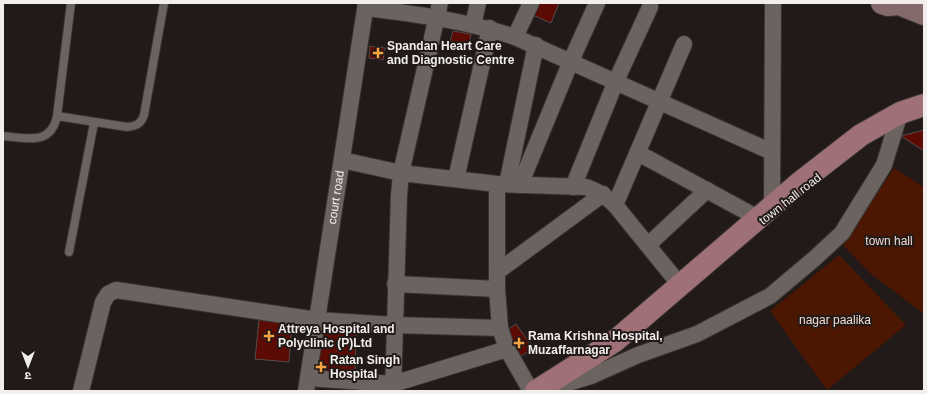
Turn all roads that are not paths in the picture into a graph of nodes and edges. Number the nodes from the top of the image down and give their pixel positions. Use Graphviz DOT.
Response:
graph roads {
  1 [pos="71,3"];
  2 [pos="164,3"];
  3 [pos="478,3"];
  4 [pos="531,3"];
  5 [pos="597,3"];
  6 [pos="773,3"];
  7 [pos="893,3"];
  8 [pos="366,5"];
  9 [pos="650,6"];
  10 [pos="438,10"];
  11 [pos="924,14"];
  12 [pos="473,25"];
  13 [pos="490,28"];
  14 [pos="515,37"];
  15 [pos="684,44"];
  16 [pos="536,45"];
  17 [pos="571,61"];
  18 [pos="616,81"];
  19 [pos="660,101"];
  20 [pos="924,105"];
  21 [pos="900,113"];
  22 [pos="57,116"];
  23 [pos="94,122"];
  24 [pos="3,136"];
  25 [pos="638,152"];
  26 [pos="772,152"];
  27 [pos="342,160"];
  28 [pos="401,174"];
  29 [pos="456,179"];
  30 [pos="508,184"];
  31 [pos="573,187"];
  32 [pos="707,190"];
  33 [pos="603,194"];
  34 [pos="615,206"];
  35 [pos="765,212"];
  36 [pos="648,245"];
  37 [pos="69,252"];
  38 [pos="497,272"];
  39 [pos="396,284"];
  40 [pos="680,285"];
  41 [pos="497,289"];
  42 [pos="317,320"];
  43 [pos="394,325"];
  44 [pos="500,328"];
  45 [pos="507,349"];
  46 [pos="307,384"];
  47 [pos="393,388"];
  48 [pos="81,391"];
  49 [pos="531,391"];
  50 [pos="536,391"];
  51 [pos="539,391"];
  1 -- 22 [label="lane"];
  2 -- 23 [label="lane"];
  3 -- 12 [label="street"];
  4 -- 14 [label="street"];
  5 -- 17 [label="street"];
  6 -- 26 [label="street"];
  7 -- 11 [label="street"];
  8 -- 10 [label="street"];
  8 -- 27 [label="street, court road"];
  9 -- 18 [label="street"];
  10 -- 12 [label="street"];
  10 -- 28 [label="street"];
  12 -- 13 [label="street"];
  13 -- 14 [label="street"];
  13 -- 29 [label="street"];
  14 -- 16 [label="street"];
  15 -- 19 [label="street"];
  16 -- 17 [label="street"];
  16 -- 30 [label="street"];
  17 -- 18 [label="street"];
  17 -- 30 [label="street"];
  18 -- 19 [label="street"];
  18 -- 31 [label="street"];
  19 -- 25 [label="street"];
  19 -- 26 [label="street"];
  20 -- 21 [label="main road"];
  21 -- 35 [label="main road"];
  21 -- 40 [label="street, town hall road"];
  21 -- 51 [label="street"];
  22 -- 23 [label="lane"];
  22 -- 24 [label="lane"];
  23 -- 37 [label="lane"];
  25 -- 32 [label="street"];
  25 -- 34 [label="street"];
  26 -- 35 [label="street"];
  27 -- 28 [label="street"];
  27 -- 42 [label="street, court road"];
  28 -- 29 [label="street"];
  28 -- 39 [label="street"];
  29 -- 30 [label="street"];
  30 -- 31 [label="street"];
  30 -- 38 [label="street"];
  31 -- 33 [label="street"];
  32 -- 35 [label="street"];
  32 -- 36 [label="street"];
  33 -- 34 [label="street"];
  33 -- 38 [label="street"];
  34 -- 36 [label="street"];
  35 -- 40 [label="main road"];
  36 -- 40 [label="street"];
  38 -- 41 [label="street"];
  39 -- 41 [label="street"];
  39 -- 43 [label="street"];
  40 -- 50 [label="main road"];
  41 -- 44 [label="street"];
  42 -- 43 [label="street"];
  42 -- 46 [label="street, court road"];
  42 -- 48 [label="street"];
  43 -- 44 [label="street"];
  43 -- 47 [label="street"];
  44 -- 45 [label="street"];
  45 -- 47 [label="street"];
  45 -- 49 [label="street"];
  46 -- 47 [label="street"];
}
